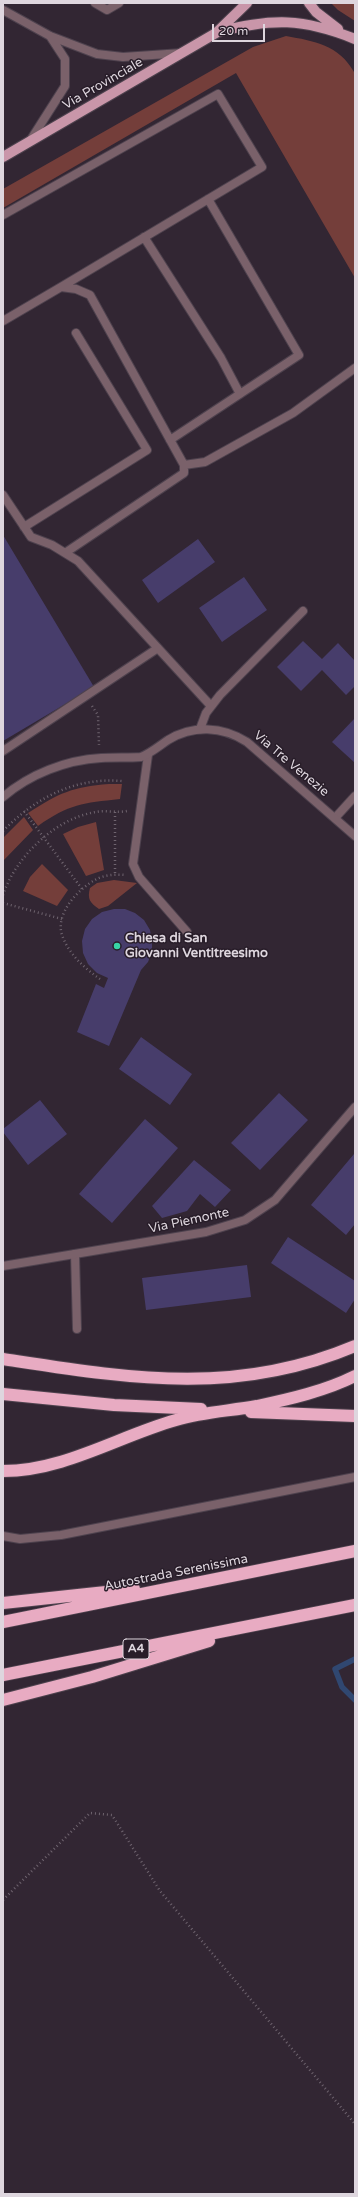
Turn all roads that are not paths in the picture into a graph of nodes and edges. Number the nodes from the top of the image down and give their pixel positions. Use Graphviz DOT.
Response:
graph roads {
  1 [pos="94,3"];
  2 [pos="119,3"];
  3 [pos="247,3"];
  4 [pos="309,3"];
  5 [pos="3,10"];
  6 [pos="216,33"];
  7 [pos="50,36"];
  8 [pos="353,39"];
  9 [pos="182,53"];
  10 [pos="30,142"];
  11 [pos="3,157"];
  12 [pos="208,199"];
  13 [pos="3,215"];
  14 [pos="144,237"];
  15 [pos="61,287"];
  16 [pos="3,321"];
  17 [pos="76,333"];
  18 [pos="355,368"];
  19 [pos="240,394"];
  20 [pos="170,440"];
  21 [pos="184,465"];
  22 [pos="3,495"];
  23 [pos="24,527"];
  24 [pos="65,553"];
  25 [pos="303,611"];
  26 [pos="158,648"];
  27 [pos="211,706"];
  28 [pos="200,729"];
  29 [pos="3,752"];
  30 [pos="148,755"];
  31 [pos="355,796"];
  32 [pos="3,797"];
  33 [pos="335,818"];
  34 [pos="355,836"];
  35 [pos="187,932"];
  36 [pos="355,1106"];
  37 [pos="75,1254"];
  38 [pos="3,1266"];
  39 [pos="77,1328"];
  40 [pos="355,1346"];
  41 [pos="3,1359"];
  42 [pos="355,1376"];
  43 [pos="3,1394"];
  44 [pos="226,1410"];
  45 [pos="355,1416"];
  46 [pos="3,1471"];
  47 [pos="355,1477"];
  48 [pos="3,1536"];
  49 [pos="355,1551"];
  50 [pos="189,1585"];
  51 [pos="3,1603"];
  52 [pos="355,1605"];
  53 [pos="3,1622"];
  54 [pos="269,1622"];
  55 [pos="3,1675"];
  56 [pos="3,1700"];
  1 -- 2 [label="street"];
  3 -- 6 [label="main road"];
  4 -- 8 [label="main road"];
  5 -- 7 [label="street"];
  6 -- 8 [label="main road"];
  6 -- 9 [label="main road, Via Provinciale"];
  7 -- 9 [label="street"];
  7 -- 10 [label="street"];
  9 -- 10 [label="main road, Via Provinciale"];
  10 -- 11 [label="main road, Via Provinciale"];
  12 -- 13 [label="street"];
  12 -- 14 [label="street"];
  12 -- 19 [label="street"];
  14 -- 15 [label="street"];
  14 -- 19 [label="street"];
  15 -- 16 [label="street"];
  15 -- 20 [label="street"];
  17 -- 23 [label="street"];
  18 -- 21 [label="street"];
  19 -- 20 [label="street"];
  20 -- 21 [label="street"];
  21 -- 24 [label="street"];
  22 -- 23 [label="street"];
  23 -- 24 [label="street"];
  24 -- 26 [label="street"];
  25 -- 27 [label="street"];
  26 -- 27 [label="street"];
  26 -- 29 [label="street"];
  27 -- 28 [label="street"];
  28 -- 30 [label="street, Via Tre Venezie"];
  28 -- 33 [label="street, Via Tre Venezie"];
  30 -- 32 [label="street, Via Tre Venezie"];
  30 -- 35 [label="street"];
  31 -- 33 [label="street"];
  33 -- 34 [label="street, Via Tre Venezie"];
  36 -- 37 [label="street, Via Piemonte"];
  37 -- 38 [label="street, Via Piemonte"];
  37 -- 39 [label="street"];
  40 -- 41 [label="highway"];
  42 -- 44 [label="highway"];
  43 -- 44 [label="highway"];
  44 -- 45 [label="highway"];
  44 -- 46 [label="highway"];
  47 -- 48 [label="street"];
  49 -- 50 [label="highway, Autostrada Serenissima"];
  50 -- 51 [label="highway"];
  50 -- 53 [label="highway, Autostrada Serenissima"];
  52 -- 54 [label="highway, A4"];
  54 -- 55 [label="highway, A4"];
  54 -- 56 [label="highway"];
}
